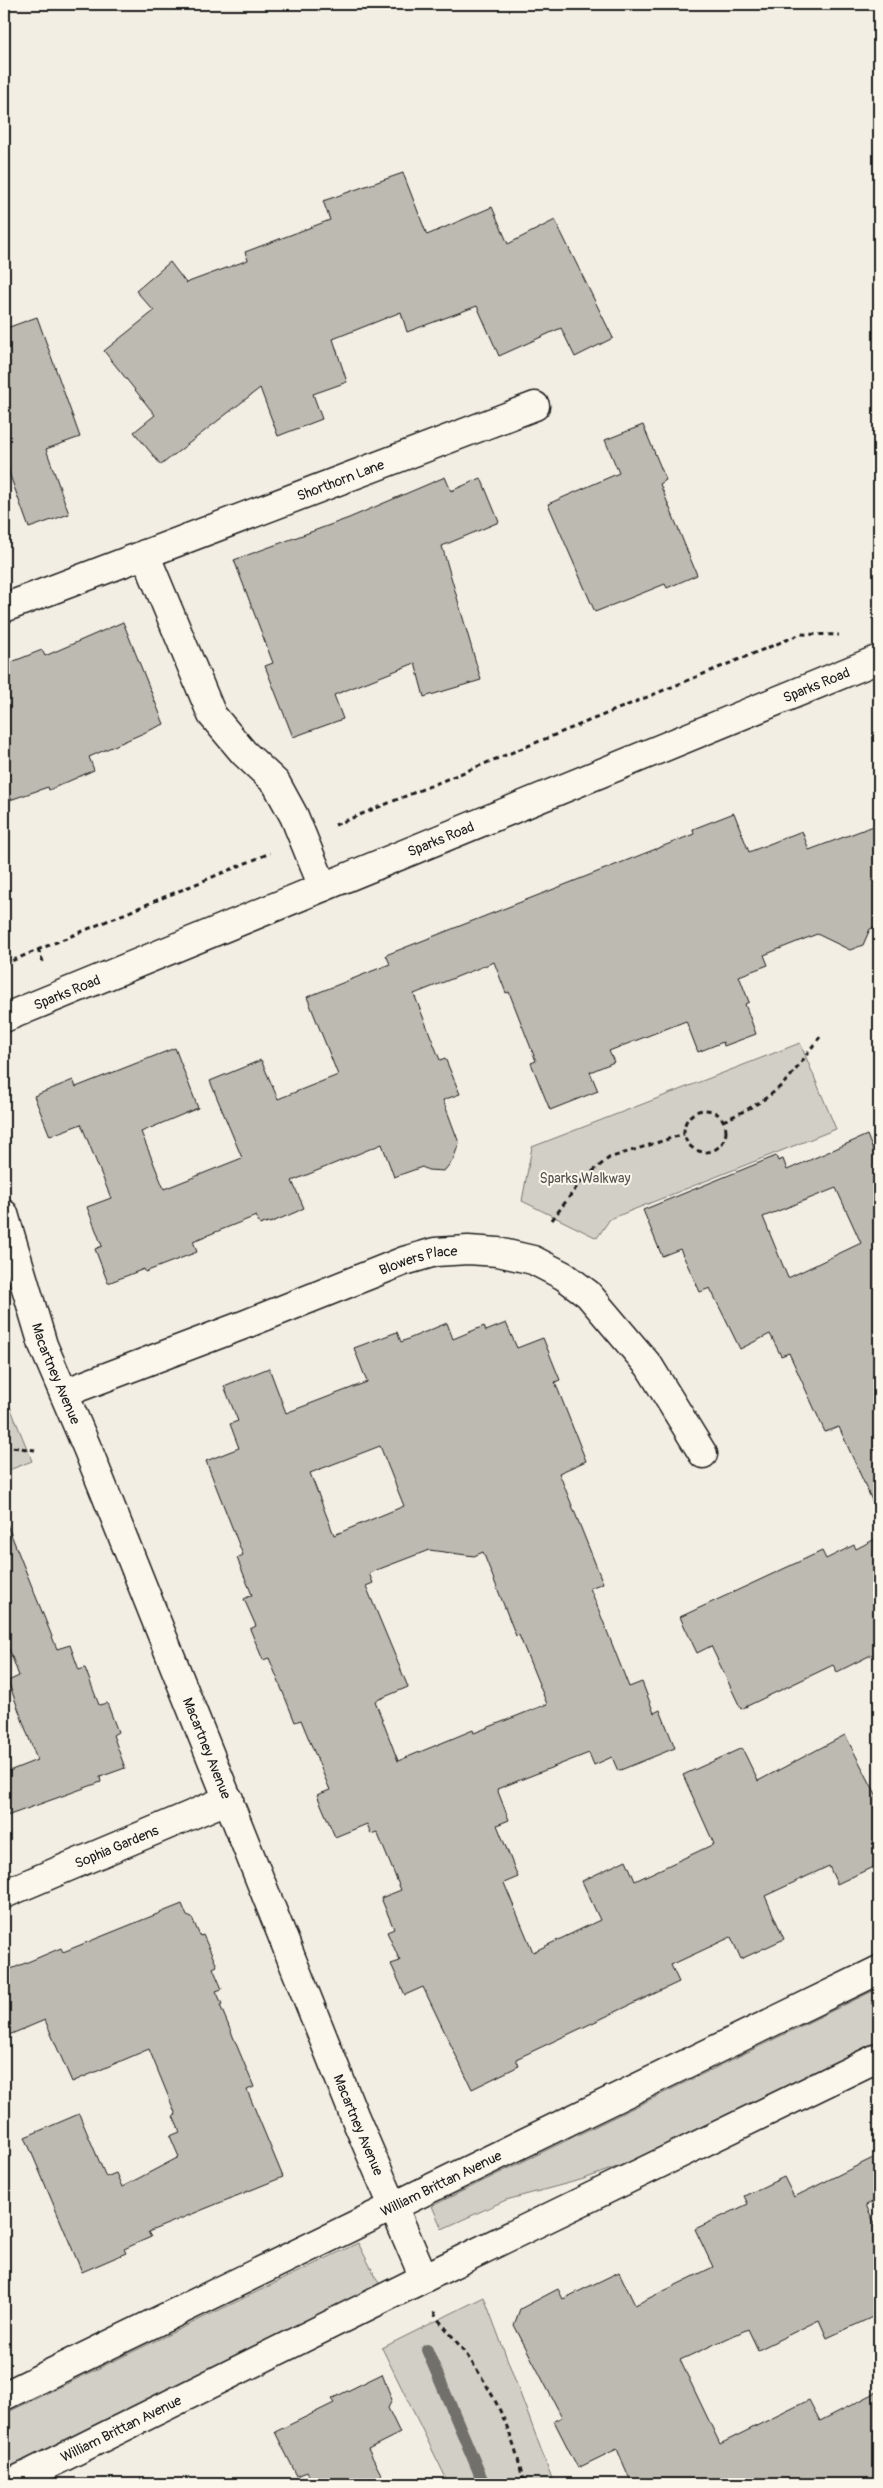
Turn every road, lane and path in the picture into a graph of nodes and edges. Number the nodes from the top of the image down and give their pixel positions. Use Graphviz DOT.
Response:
graph roads {
  1 [pos="535,406"];
  2 [pos="145,554"];
  3 [pos="4,608"];
  4 [pos="801,634"];
  5 [pos="879,658"];
  6 [pos="328,827"];
  7 [pos="277,848"];
  8 [pos="323,887"];
  9 [pos="38,949"];
  10 [pos="43,962"];
  11 [pos="4,964"];
  12 [pos="4,1018"];
  13 [pos="820,1037"];
  14 [pos="723,1122"];
  15 [pos="684,1134"];
  16 [pos="4,1214"];
  17 [pos="552,1220"];
  18 [pos="4,1264"];
  19 [pos="43,1344"];
  20 [pos="64,1392"];
  21 [pos="4,1446"];
  22 [pos="35,1450"];
  23 [pos="703,1454"];
  24 [pos="229,1799"];
  25 [pos="4,1894"];
  26 [pos="879,1970"];
  27 [pos="879,2058"];
  28 [pos="394,2207"];
  29 [pos="424,2278"];
  30 [pos="4,2396"];
  31 [pos="9,2484"];
  32 [pos="524,2484"];
  1 -- 2 [label="street, Shorthorn Lane"];
  2 -- 3 [label="street, Shorthorn Lane"];
  2 -- 8 [label="street"];
  4 -- 6 [label="path"];
  5 -- 8 [label="street, Sparks Road"];
  7 -- 9 [label="path"];
  8 -- 12 [label="street, Sparks Road"];
  9 -- 10 [label="path"];
  9 -- 11 [label="path"];
  13 -- 14 [label="path"];
  14 -- 15 [label="path"];
  14 -- 15 [label="path"];
  15 -- 17 [label="path"];
  16 -- 19 [label="street, Macartney Avenue"];
  18 -- 19 [label="street"];
  19 -- 20 [label="street, Macartney Avenue"];
  20 -- 23 [label="street, Blowers Place"];
  20 -- 24 [label="street, Macartney Avenue"];
  21 -- 22 [label="path"];
  24 -- 25 [label="street, Sophia Gardens"];
  24 -- 28 [label="street, Macartney Avenue"];
  26 -- 28 [label="street, William Brittan Avenue"];
  27 -- 29 [label="street, William Brittan Avenue"];
  28 -- 29 [label="street, Macartney Avenue"];
  28 -- 30 [label="street, William Brittan Avenue"];
  29 -- 31 [label="street, William Brittan Avenue"];
  29 -- 32 [label="path"];
}
